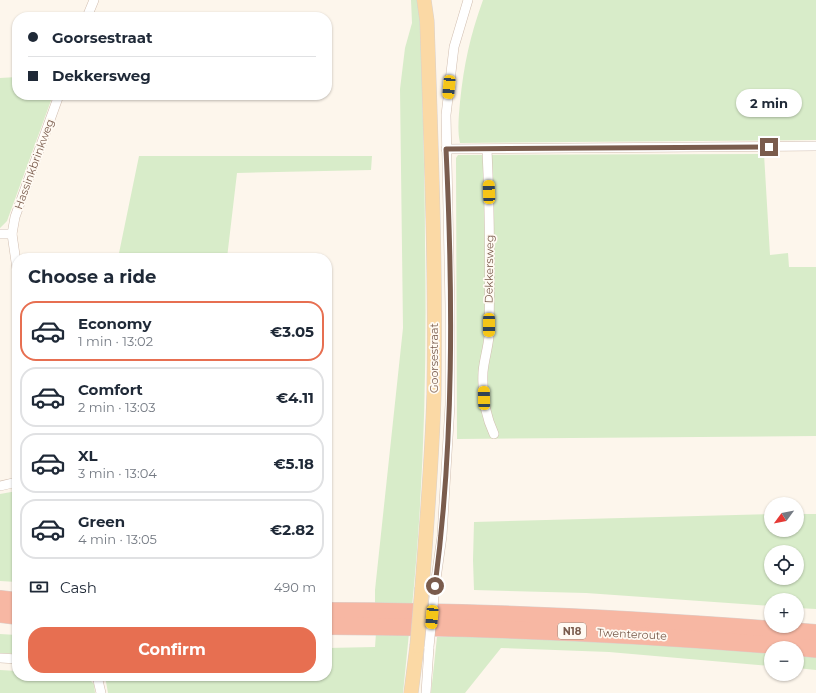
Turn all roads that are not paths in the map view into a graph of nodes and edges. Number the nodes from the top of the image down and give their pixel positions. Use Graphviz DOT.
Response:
graph roads {
  1 [pos="94,0"];
  2 [pos="424,0"];
  3 [pos="431,0"];
  4 [pos="468,0"];
  5 [pos="90,12"];
  6 [pos="427,21"];
  7 [pos="57,100"];
  8 [pos="816,146"];
  9 [pos="446,149"];
  10 [pos="487,150"];
  11 [pos="0,234"];
  12 [pos="12,234"];
  13 [pos="15,253"];
  14 [pos="494,434"];
  15 [pos="12,483"];
  16 [pos="0,486"];
  17 [pos="429,587"];
  18 [pos="0,600"];
  19 [pos="12,601"];
  20 [pos="332,612"];
  21 [pos="0,614"];
  22 [pos="12,615"];
  23 [pos="332,626"];
  24 [pos="816,633"];
  25 [pos="423,646"];
  26 [pos="816,649"];
  27 [pos="0,658"];
  28 [pos="12,659"];
  29 [pos="98,681"];
  30 [pos="101,693"];
  31 [pos="411,693"];
  32 [pos="426,693"];
  1 -- 5 [label="street"];
  2 -- 6 [label="main road, Goorsestraat"];
  3 -- 6 [label="main road, Goorsestraat"];
  4 -- 9 [label="street, Goorsestraat"];
  6 -- 17 [label="main road, Goorsestraat"];
  7 -- 12 [label="street, Hassinkbrinkweg"];
  8 -- 10 [label="street"];
  9 -- 10 [label="street"];
  9 -- 17 [label="street, Goorsestraat"];
  10 -- 14 [label="street, Dekkersweg"];
  11 -- 12 [label="street"];
  12 -- 13 [label="street, Hassinkbrinkweg"];
  15 -- 16 [label="street"];
  17 -- 25 [label="main road, Goorsestraat, bridge"];
  18 -- 19 [label="highway"];
  20 -- 24 [label="highway, Twenteroute / N18"];
  21 -- 22 [label="highway"];
  23 -- 26 [label="highway, Twenteroute / N18"];
  25 -- 31 [label="main road, Goorsestraat"];
  25 -- 32 [label="street, Goorsestraat"];
  27 -- 28 [label="street"];
  29 -- 30 [label="street"];
}
